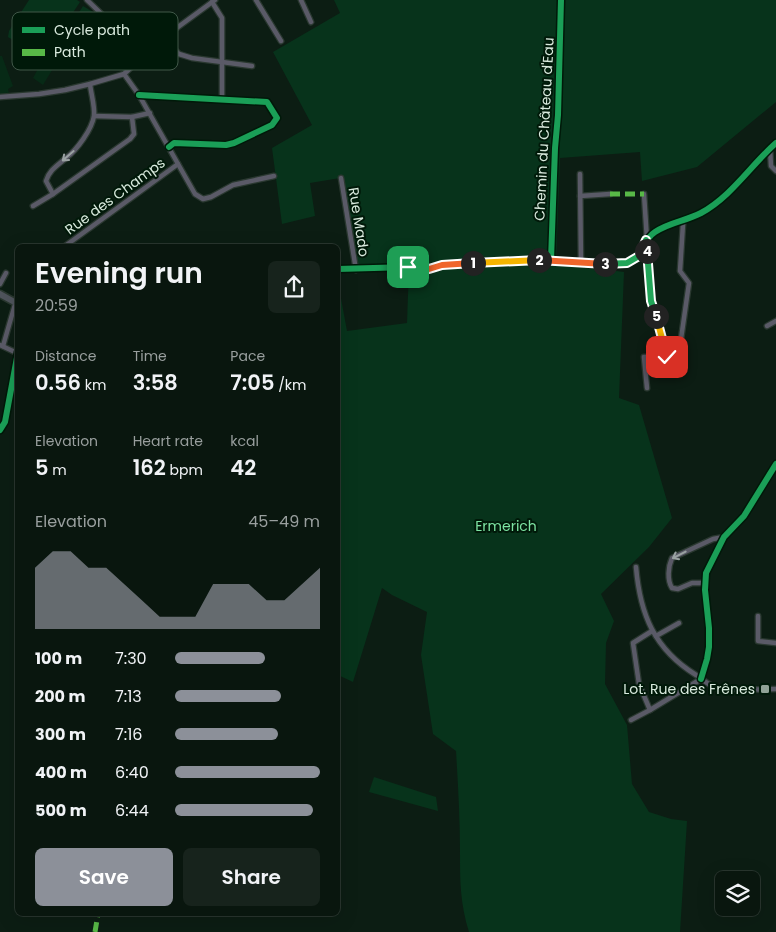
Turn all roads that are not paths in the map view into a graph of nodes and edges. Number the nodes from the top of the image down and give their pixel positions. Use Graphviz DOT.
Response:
graph roads {
  1 [pos="87,0"];
  2 [pos="256,0"];
  3 [pos="301,0"];
  4 [pos="561,0"];
  5 [pos="213,1"];
  6 [pos="99,12"];
  7 [pos="311,22"];
  8 [pos="178,27"];
  9 [pos="281,41"];
  10 [pos="178,53"];
  11 [pos="223,62"];
  12 [pos="252,66"];
  13 [pos="128,70"];
  14 [pos="124,74"];
  15 [pos="90,84"];
  16 [pos="139,95"];
  17 [pos="0,98"];
  18 [pos="222,100"];
  19 [pos="150,114"];
  20 [pos="94,116"];
  21 [pos="132,117"];
  22 [pos="776,143"];
  23 [pos="169,147"];
  24 [pos="770,148"];
  25 [pos="178,164"];
  26 [pos="776,171"];
  27 [pos="580,174"];
  28 [pos="274,176"];
  29 [pos="340,178"];
  30 [pos="53,194"];
  31 [pos="610,194"];
  32 [pos="644,194"];
  33 [pos="580,196"];
  34 [pos="33,206"];
  35 [pos="683,224"];
  36 [pos="646,240"];
  37 [pos="68,244"];
  38 [pos="551,260"];
  39 [pos="581,262"];
  40 [pos="340,269"];
  41 [pos="356,270"];
  42 [pos="6,273"];
  43 [pos="0,284"];
  44 [pos="0,294"];
  45 [pos="15,303"];
  46 [pos="15,307"];
  47 [pos="776,321"];
  48 [pos="767,326"];
  49 [pos="2,345"];
  50 [pos="15,351"];
  51 [pos="668,359"];
  52 [pos="15,364"];
  53 [pos="647,388"];
  54 [pos="0,430"];
  55 [pos="776,464"];
  56 [pos="724,536"];
  57 [pos="636,567"];
  58 [pos="705,583"];
  59 [pos="758,616"];
  60 [pos="679,623"];
  61 [pos="652,631"];
  62 [pos="656,636"];
  63 [pos="776,643"];
  64 [pos="701,679"];
  65 [pos="776,689"];
  66 [pos="650,710"];
  67 [pos="631,720"];
  1 -- 6 [label="street"];
  2 -- 9 [label="street"];
  3 -- 7 [label="street"];
  4 -- 38 [label="street, Chemin du Château d'Eau"];
  5 -- 8 [label="street"];
  5 -- 11 [label="street"];
  10 -- 11 [label="street"];
  11 -- 12 [label="street"];
  11 -- 18 [label="street"];
  13 -- 14 [label="street"];
  14 -- 15 [label="street"];
  14 -- 16 [label="street"];
  15 -- 17 [label="street"];
  15 -- 20 [label="street"];
  16 -- 18 [label="street"];
  16 -- 19 [label="street"];
  18 -- 23 [label="street"];
  19 -- 21 [label="street"];
  19 -- 23 [label="street"];
  20 -- 21 [label="street"];
  20 -- 30 [label="street, one-way"];
  21 -- 30 [label="street"];
  22 -- 24 [label="street"];
  23 -- 25 [label="street"];
  24 -- 26 [label="street"];
  24 -- 36 [label="street"];
  25 -- 28 [label="street"];
  25 -- 37 [label="street, Rue des Champs"];
  27 -- 33 [label="street"];
  29 -- 41 [label="street, Rue Mado"];
  30 -- 34 [label="street"];
  31 -- 33 [label="street"];
  32 -- 36 [label="street"];
  33 -- 39 [label="street"];
  35 -- 51 [label="street"];
  36 -- 39 [label="street"];
  36 -- 51 [label="street"];
  38 -- 39 [label="street"];
  38 -- 41 [label="street"];
  40 -- 41 [label="street"];
  42 -- 43 [label="street"];
  44 -- 45 [label="street"];
  46 -- 49 [label="street"];
  47 -- 48 [label="street"];
  49 -- 50 [label="street"];
  51 -- 53 [label="street"];
  52 -- 54 [label="street"];
  55 -- 56 [label="street"];
  56 -- 58 [label="street"];
  56 -- 58 [label="street, one-way"];
  57 -- 61 [label="street"];
  58 -- 64 [label="street"];
  59 -- 63 [label="street"];
  60 -- 62 [label="street"];
  61 -- 62 [label="street"];
  61 -- 66 [label="street"];
  62 -- 64 [label="street"];
  64 -- 65 [label="street"];
  64 -- 66 [label="street"];
  66 -- 67 [label="street"];
}
